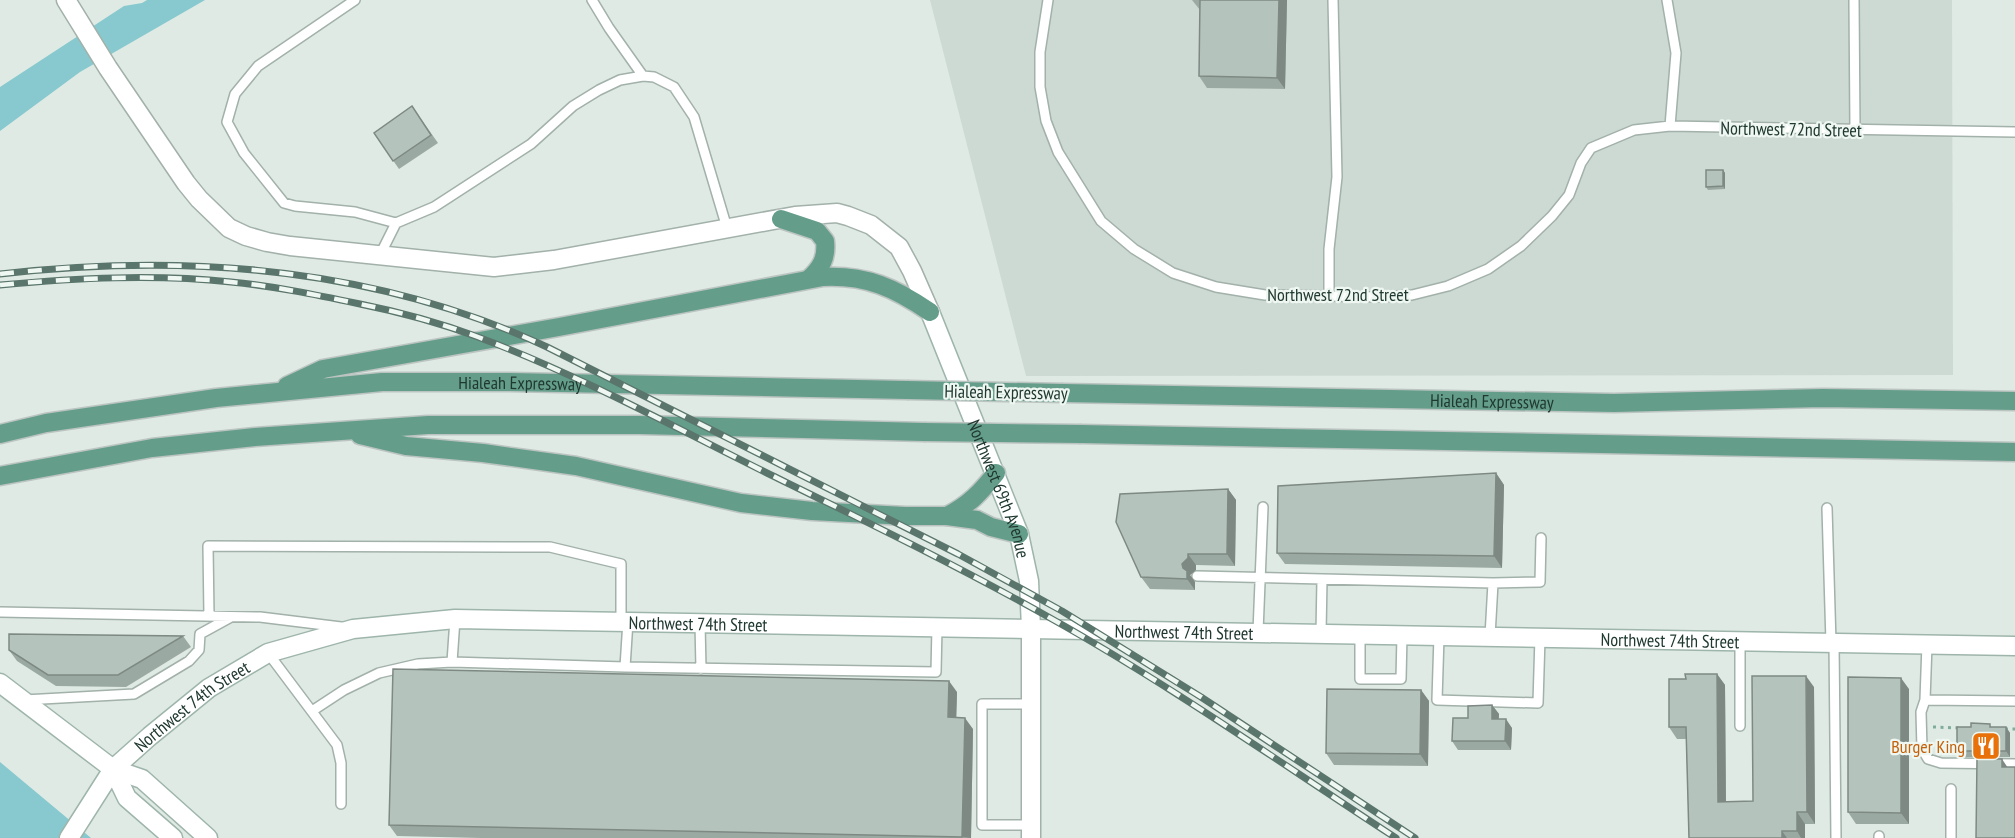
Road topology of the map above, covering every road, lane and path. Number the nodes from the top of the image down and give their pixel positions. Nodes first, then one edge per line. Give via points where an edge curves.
1 (66, 0) edge
2 (356, 0) edge
3 (592, 0) edge
4 (1048, 0) edge
5 (1333, 0) edge
6 (1667, 0) edge
7 (1854, 0) edge
8 (643, 76) junction
9 (1671, 126) junction
10 (1855, 130) junction
11 (2015, 132) edge
12 (781, 219) junction
13 (396, 223) junction
14 (728, 228) junction
15 (380, 255) junction
16 (809, 279) junction
17 (1329, 296) junction
18 (930, 312) junction
19 (272, 392) junction
20 (2015, 401) edge
21 (341, 430) junction
22 (0, 434) edge
23 (2015, 452) edge
24 (996, 474) junction
25 (0, 476) edge
26 (1263, 507) dead end
27 (1827, 508) dead end
28 (947, 516) junction
29 (1019, 534) junction
30 (1541, 538) dead end
31 (1197, 576) dead end
32 (1260, 578) junction
33 (1322, 579) junction
34 (1493, 583) junction
35 (0, 612) edge
36 (209, 616) junction
37 (233, 616) junction
38 (455, 619) junction
39 (625, 621) junction
40 (700, 622) junction
41 (937, 627) junction
42 (353, 629) junction
43 (1031, 629) junction
44 (1258, 632) junction
45 (1321, 633) junction
46 (1360, 634) junction
47 (1402, 635) junction
48 (1439, 636) junction
49 (1490, 636) junction
50 (1540, 637) junction
51 (1740, 642) junction
52 (1833, 643) junction
53 (1927, 644) junction
54 (2015, 646) edge
55 (268, 653) junction
56 (452, 662) junction
57 (626, 667) junction
58 (701, 669) junction
59 (0, 683) edge
60 (22, 700) junction
61 (1925, 700) junction
62 (2015, 701) edge
63 (1030, 704) junction
64 (312, 711) junction
65 (1740, 726) dead end
66 (1930, 727) dead end
67 (1962, 728) edge
68 (2004, 729) edge
69 (2015, 729) edge
70 (2015, 764) edge
71 (113, 769) junction
72 (1951, 789) dead end
73 (341, 804) dead end
74 (1031, 832) edge
75 (69, 838) edge
76 (173, 838) edge
77 (208, 838) edge
78 (1836, 838) edge
79 (1951, 838) edge

1 - 15 main road, Northwest 69th Avenue via 186,183 229,228 290,246
2 - 13 lane via 258,66 235,94 227,122 244,153 284,203 355,212
3 - 8 lane
4 - 17 lane, Northwest 72nd Street via 1040,52 1040,87 1046,121 1058,152 1101,221 1134,249 1173,273 1265,295
5 - 17 lane via 1337,177 1329,249
6 - 9 lane via 1676,53
7 - 10 lane
8 - 13 lane via 620,80 599,90 573,106 531,144 434,207
8 - 14 lane via 674,87 694,117
9 - 10 lane, Northwest 72nd Street
9 - 17 lane, Northwest 72nd Street via 1634,130 1591,148 1569,195 1552,216 1521,246 1488,268 1448,286 1412,295
10 - 11 lane, Northwest 72nd Street
12 - 14 main road, Northwest 69th Avenue
12 - 16 main road via 817,231 825,241 821,266
12 - 18 main road, Northwest 69th Avenue via 837,213 871,225 903,253
13 - 15 lane
14 - 15 main road, Northwest 69th Avenue via 513,266
16 - 18 main road via 862,279 901,293
16 - 19 main road via 323,369
18 - 24 main road, Northwest 69th Avenue
19 - 20 main road, Hialeah Expressway, bridge via 382,382 510,382 1623,403 1812,398
19 - 22 main road, Hialeah Expressway via 81,418
21 - 23 main road, bridge via 428,425 639,425
21 - 25 main road via 152,448
21 - 28 main road via 405,446 576,466 756,505 812,512
24 - 28 main road via 974,500
24 - 29 main road, Northwest 69th Avenue
26 - 32 lane
27 - 52 lane
28 - 29 main road via 977,520
29 - 43 main road, Northwest 69th Avenue via 1029,581
30 - 34 lane via 1540,582
31 - 32 lane
32 - 33 lane
32 - 44 lane
33 - 34 lane
33 - 45 lane
34 - 49 lane
35 - 36 lane, Northwest 74th Street
36 - 37 lane, Northwest 74th Street
36 - 39 lane via 208,546 550,548 621,564
37 - 42 lane, Northwest 74th Street
37 - 60 lane via 200,634 199,650 189,661 134,694
38 - 39 main road, Northwest 74th Street
38 - 42 main road, Northwest 74th Street
38 - 56 lane
39 - 40 main road, Northwest 74th Street
39 - 57 lane
40 - 41 main road, Northwest 74th Street
40 - 58 lane
41 - 43 main road, Northwest 74th Street
41 - 58 lane via 936,672
42 - 55 main road, Northwest 74th Street
43 - 44 main road, Northwest 74th Street
43 - 63 main road, Northwest 69th Avenue
44 - 45 main road, Northwest 74th Street
45 - 46 main road, Northwest 74th Street
46 - 47 main road, Northwest 74th Street
46 - 47 lane via 1360,679 1401,679
47 - 48 main road, Northwest 74th Street
48 - 49 main road, Northwest 74th Street
48 - 50 lane via 1437,700 1538,703
49 - 50 main road, Northwest 74th Street
50 - 51 main road, Northwest 74th Street
51 - 52 main road, Northwest 74th Street
51 - 65 lane
52 - 53 main road, Northwest 74th Street
52 - 78 lane
53 - 54 main road, Northwest 74th Street
53 - 61 lane
55 - 64 lane
55 - 71 main road, Northwest 74th Street via 208,688
56 - 57 lane
56 - 64 lane via 411,665 380,674 344,690
57 - 58 lane
59 - 60 main road
60 - 71 main road
61 - 62 lane
61 - 70 lane via 1921,712 1922,750 1928,759 1941,763
63 - 74 main road, Northwest 69th Avenue
63 - 74 lane via 982,704 982,825
64 - 73 lane via 337,745
66 - 67 path
68 - 69 path
71 - 75 main road, Northwest 74th Street
71 - 76 main road via 127,798
71 - 77 main road via 142,779
72 - 79 lane

